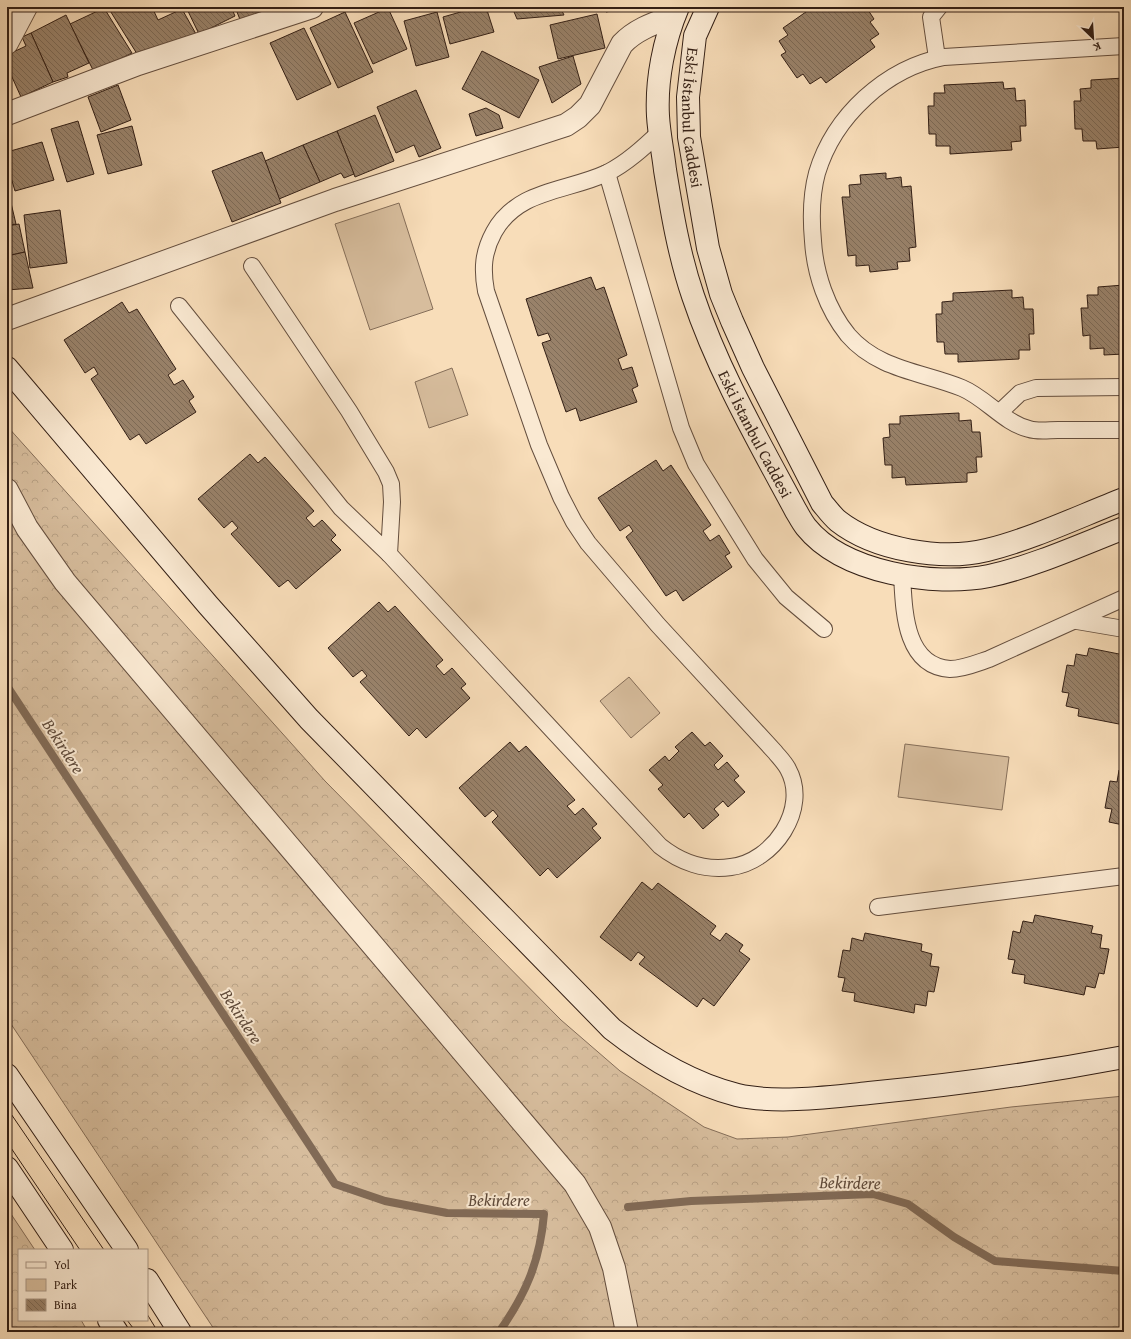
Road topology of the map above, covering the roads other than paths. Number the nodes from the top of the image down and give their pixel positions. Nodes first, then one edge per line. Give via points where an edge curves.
1 (26, 7) edge
2 (312, 7) edge
3 (708, 7) edge
4 (939, 7) edge
5 (676, 11) edge
6 (7, 43) edge
7 (1124, 46) edge
8 (937, 58) junction
9 (7, 114) edge
10 (660, 132) junction
11 (606, 173) junction
12 (252, 266) dead end
13 (179, 306) dead end
14 (7, 319) edge
15 (7, 368) edge
16 (1124, 387) edge
17 (1000, 412) junction
18 (1124, 430) edge
19 (7, 490) edge
20 (1124, 499) edge
21 (1124, 528) edge
22 (389, 554) junction
23 (902, 575) junction
24 (1124, 598) edge
25 (1077, 621) junction
26 (824, 629) dead end
27 (1124, 629) edge
28 (1124, 876) edge
29 (878, 907) dead end
30 (1124, 1057) edge
31 (7, 1075) edge
32 (7, 1168) edge
33 (61, 1249) edge
34 (126, 1249) edge
35 (148, 1282) edge
36 (110, 1321) edge
37 (117, 1332) edge
38 (180, 1332) edge
39 (626, 1332) edge

1 - 6 street
2 - 9 street via 138,64
3 - 20 street, Eski İstanbul Caddesi via 695,36 688,97 689,137 708,248 721,294 756,375 822,503 837,521 874,541 898,548 954,553 986,550 1013,542
4 - 8 lane via 931,17
5 - 10 street, Eski İstanbul Caddesi via 662,60 658,90
5 - 14 street via 640,29 622,44 590,105 566,124 334,200
7 - 8 lane
8 - 17 lane via 919,63 893,76 861,102 847,116 824,152 814,189 812,209 814,255 823,288 835,316 862,349 909,373 964,388
10 - 11 lane via 632,157
10 - 23 street, Eski İstanbul Caddesi via 673,223 693,296 731,386 796,511 806,527 823,543 846,557 876,569
11 - 22 lane via 524,200 512,209 500,221 485,251 483,276 486,291 539,445 574,522 588,543 658,625 788,768 792,779 794,805 785,829 763,854 732,867 698,866 670,854 646,833
11 - 26 lane via 681,428 696,464 723,511 770,579 786,597
12 - 22 lane via 349,411 386,472 391,484 392,502
13 - 22 lane via 341,508
15 - 30 street via 208,605 309,719 607,1023 639,1050 687,1077 714,1088 738,1095 790,1099 902,1090
16 - 17 lane via 1036,388 1020,393
17 - 18 lane via 1021,427 1031,430
19 - 39 street via 27,528 65,582 575,1184 600,1227 614,1268
21 - 23 street, Eski İstanbul Caddesi via 991,576 961,581
23 - 25 lane via 910,637 916,649 929,662 938,666 951,669 968,666
24 - 25 lane
25 - 27 lane
28 - 29 lane
31 - 34 street
32 - 33 street
35 - 38 street
36 - 37 street

